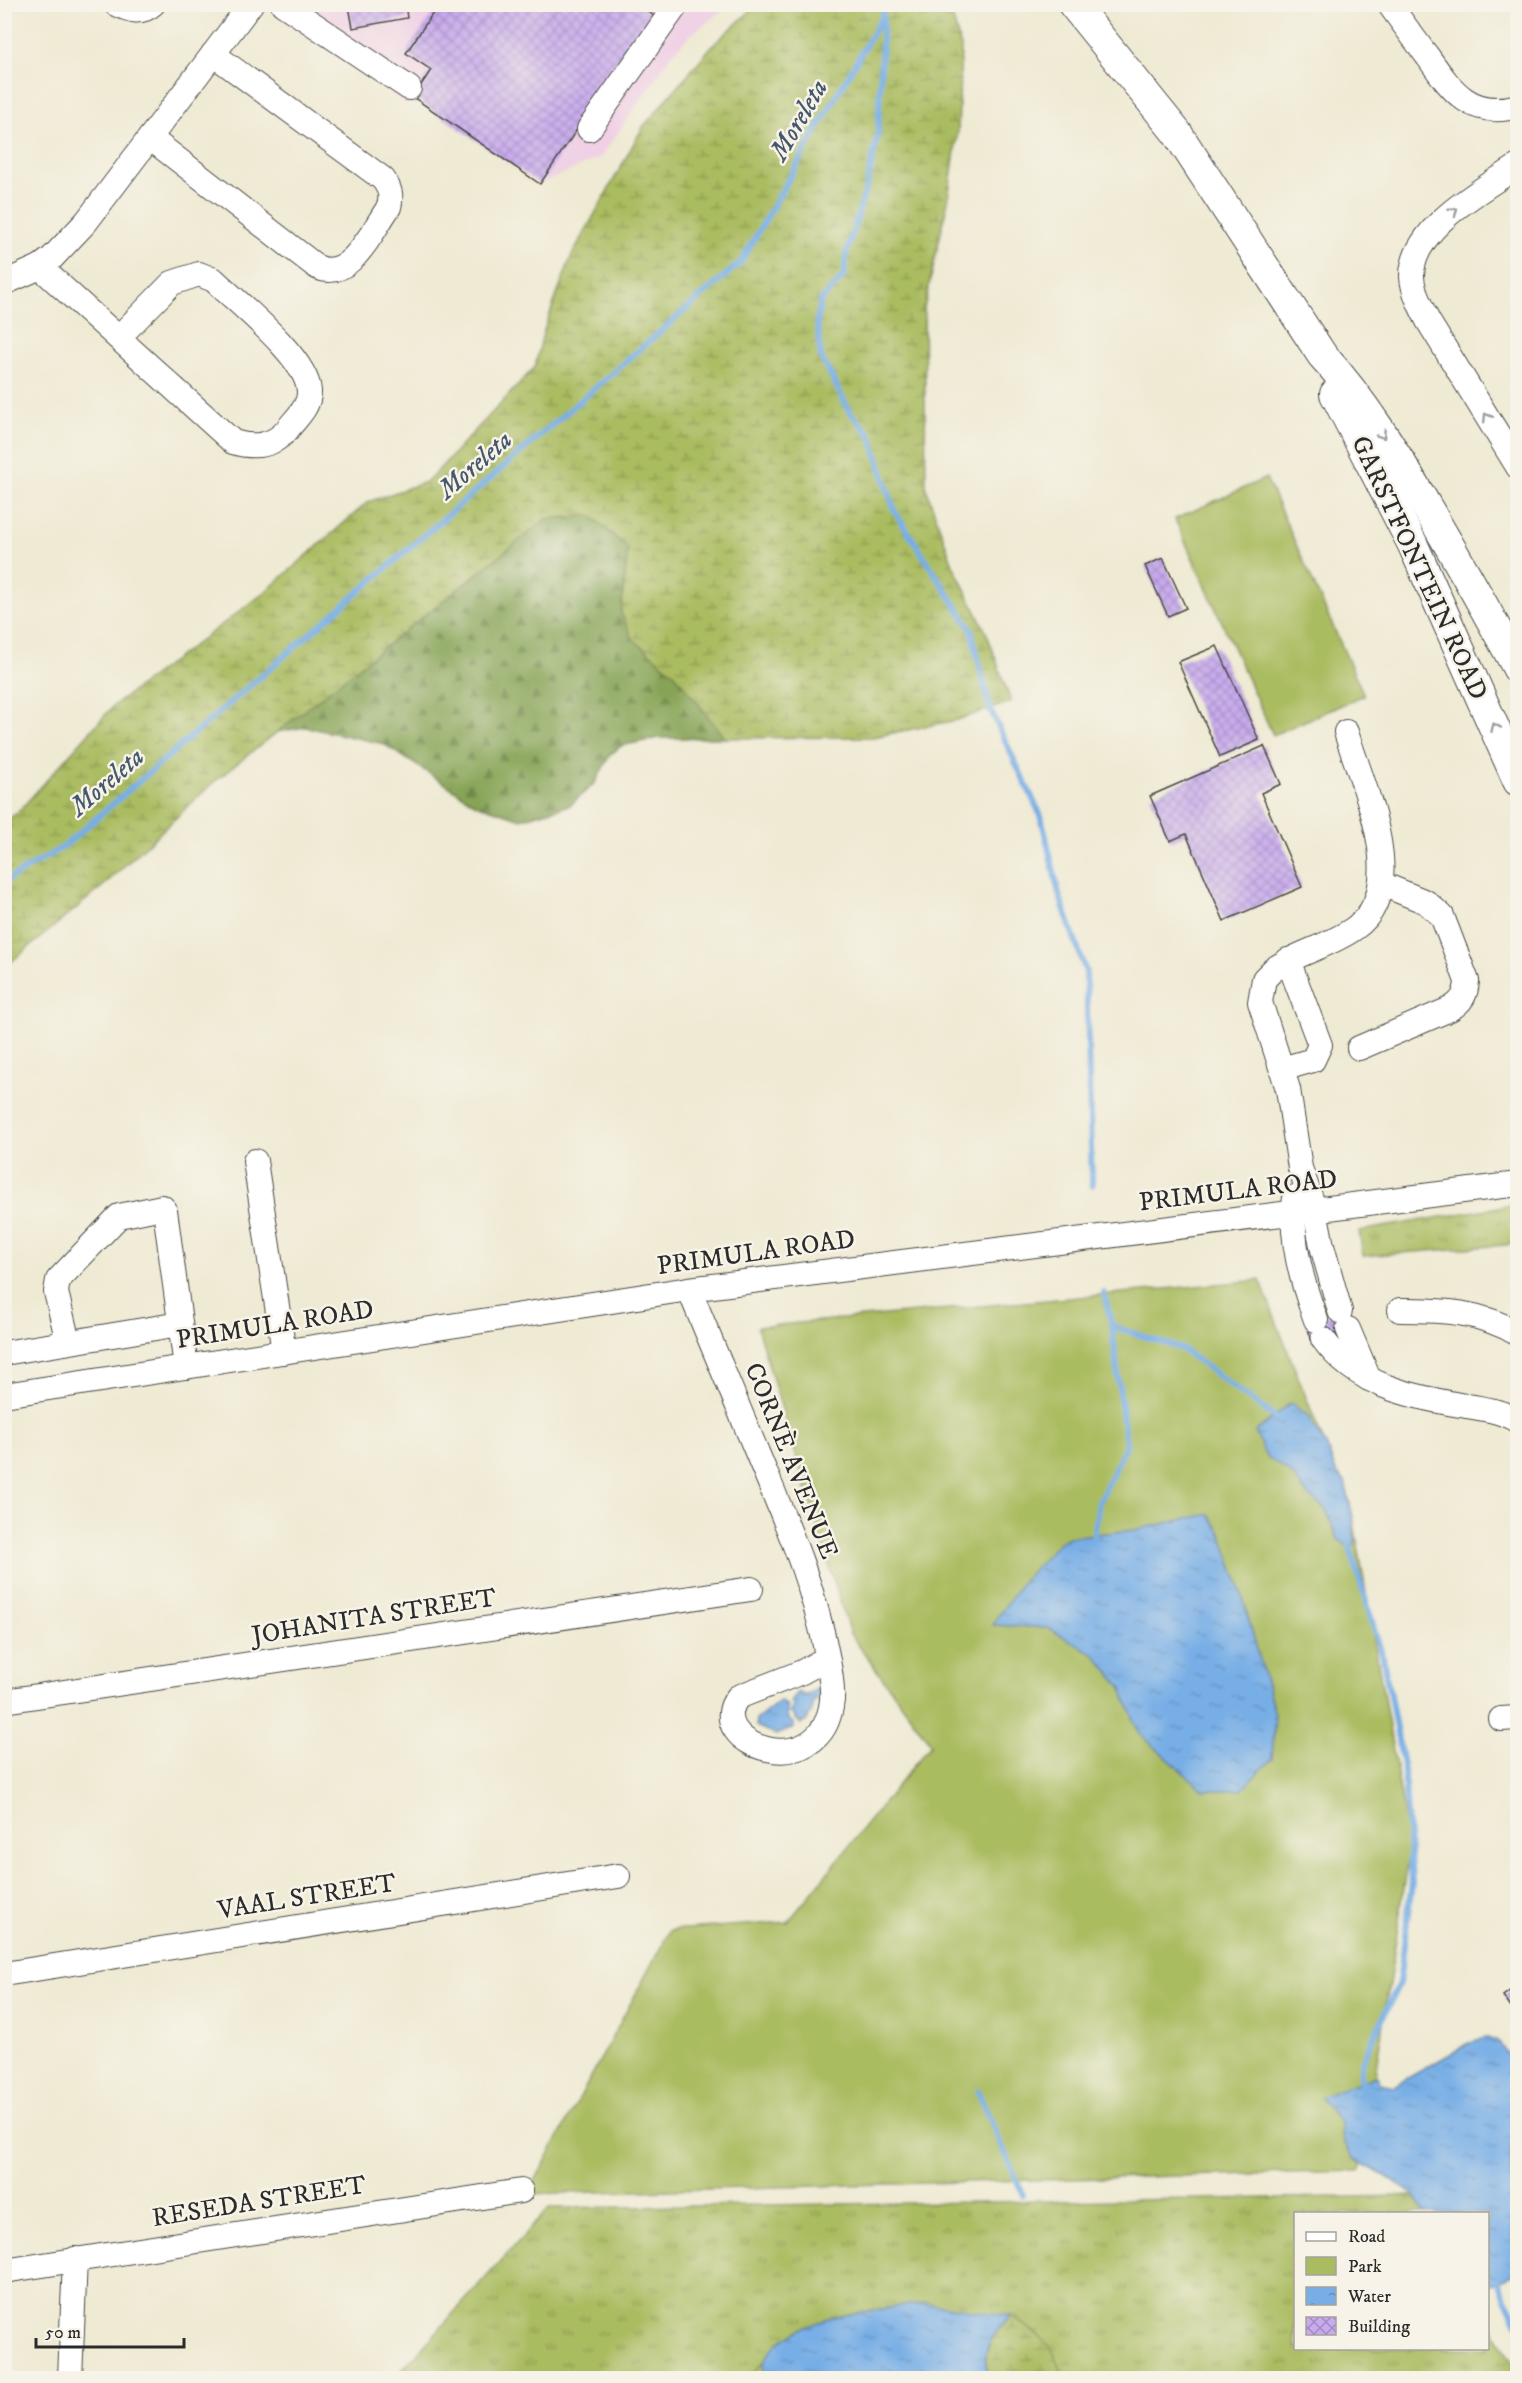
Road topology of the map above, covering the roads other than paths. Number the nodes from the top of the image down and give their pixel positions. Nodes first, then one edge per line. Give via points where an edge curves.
1 (116, 4) edge
2 (153, 4) edge
3 (251, 4) edge
4 (283, 4) edge
5 (677, 4) edge
6 (1073, 4) edge
7 (1389, 4) edge
8 (213, 54) junction
9 (409, 88) dead end
10 (1518, 106) edge
11 (589, 129) dead end
12 (150, 138) junction
13 (1518, 166) edge
14 (40, 267) junction
15 (4, 283) edge
16 (118, 338) junction
17 (1322, 355) junction
18 (1518, 467) edge
19 (1518, 669) edge
20 (1346, 732) dead end
21 (1518, 781) edge
22 (1383, 884) junction
23 (1288, 960) junction
24 (1359, 1048) dead end
25 (1282, 1069) junction
26 (255, 1161) dead end
27 (1518, 1184) edge
28 (1304, 1211) junction
29 (1327, 1267) junction
30 (1301, 1271) junction
31 (689, 1290) junction
32 (1400, 1310) dead end
33 (180, 1324) junction
34 (1518, 1334) edge
35 (68, 1342) junction
36 (284, 1352) junction
37 (4, 1353) edge
38 (186, 1367) junction
39 (1369, 1379) junction
40 (4, 1395) edge
41 (1518, 1421) edge
42 (751, 1589) dead end
43 (827, 1658) junction
44 (4, 1701) edge
45 (618, 1876) dead end
46 (4, 1974) edge
47 (521, 2191) dead end
48 (75, 2259) junction
49 (4, 2271) edge
50 (70, 2379) edge

1 - 2 street via 144,11
3 - 8 street
4 - 9 street
5 - 11 street
6 - 17 main road, GARSTFONTEIN ROAD via 1177,133
7 - 10 street via 1462,99 1484,108
8 - 12 street
8 - 12 street via 383,179 389,188 389,207 353,259 335,270 317,267
12 - 14 street via 86,222
18 -> 13 street via 1428,321 1418,301 1413,277 1416,254 1431,232 1451,213
14 - 15 street
14 - 16 street
16 - 16 street via 232,442 263,445 280,438 306,407 309,392 296,359 214,280 199,274 172,283
17 -> 19 main road, GARSTFONTEIN ROAD via 1347,382 1404,467
21 -> 17 main road, GARSTFONTEIN ROAD via 1413,545 1332,389
20 - 22 street via 1380,842
22 - 23 street via 1368,917 1355,928
22 - 24 street via 1426,902 1442,916 1467,981 1467,992 1461,1003 1450,1009
23 - 25 street via 1264,979 1260,1002
23 - 25 street via 1320,1045 1313,1060
25 - 28 street
26 - 36 street
27 - 28 street, PRIMULA ROAD
28 - 29 street
28 - 30 street
28 - 31 street, PRIMULA ROAD
29 - 30 street
29 - 39 street
30 - 39 street via 1320,1329 1344,1364
31 - 36 street, PRIMULA ROAD
31 - 43 street, CORNÈ AVENUE via 803,1563 820,1618
32 - 34 street via 1451,1311 1480,1317
33 - 35 street
33 - 35 street via 165,1210 160,1207 119,1216 58,1280 56,1292
33 - 38 street
35 - 37 street
36 - 38 street, PRIMULA ROAD
38 - 40 street, PRIMULA ROAD
39 - 41 street via 1404,1394 1495,1411
42 - 44 street, JOHANITA STREET
43 - 43 street, CORNÈ AVENUE via 738,1697 731,1706 732,1726 747,1741 773,1751 784,1752 809,1742 820,1732 831,1708 832,1679
45 - 46 street, VAAL STREET
47 - 48 street, RESEDA STREET
48 - 49 street, RESEDA STREET
48 - 50 street

